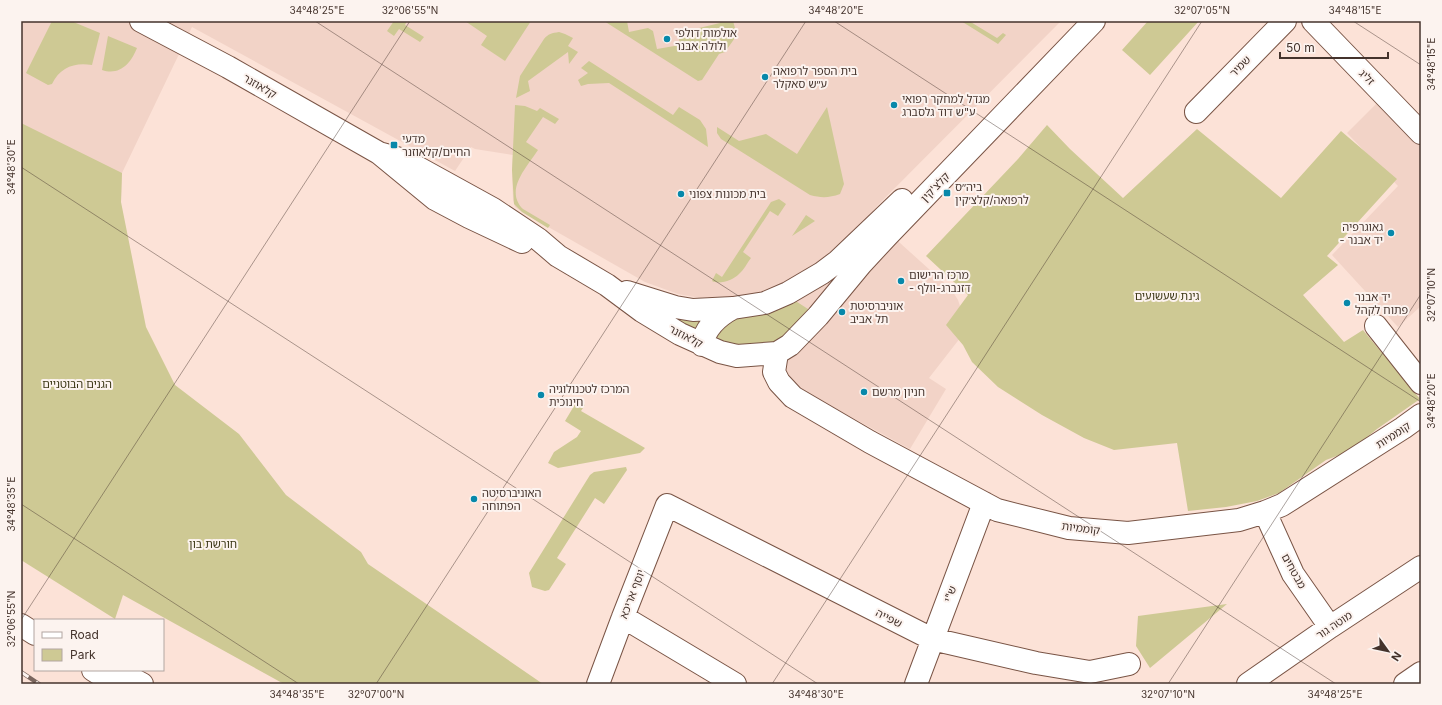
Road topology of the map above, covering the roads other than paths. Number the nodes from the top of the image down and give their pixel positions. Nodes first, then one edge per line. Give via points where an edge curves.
1 (141, 21) edge
2 (1075, 21) edge
3 (1094, 21) edge
4 (1285, 21) edge
5 (1313, 21) edge
6 (1196, 112) dead end
7 (1421, 133) edge
8 (607, 285) junction
9 (788, 293) junction
10 (733, 308) junction
11 (818, 316) junction
12 (1376, 326) dead end
13 (702, 345) junction
14 (777, 353) junction
15 (1421, 383) edge
16 (1421, 415) edge
17 (984, 503) junction
18 (667, 505) joint
19 (1265, 512) junction
20 (1421, 567) edge
21 (623, 617) junction
22 (21, 619) edge
23 (21, 626) edge
24 (34, 626) edge
25 (1330, 627) junction
26 (34, 633) edge
27 (932, 639) junction
28 (1129, 664) dead end
29 (95, 671) edge
30 (118, 671) edge
31 (1421, 673) edge
32 (115, 684) edge
33 (142, 684) edge
34 (598, 684) edge
35 (735, 684) edge
36 (916, 684) edge
37 (1248, 684) edge
38 (1405, 684) edge

1 - 8 main road, קלאוזנר via 379,153 436,199 534,248 558,256
2 - 9 main road, קלצ'קין via 853,248 838,262
3 - 11 main road, קלצ'קין via 887,236
4 - 6 main road, שמיר
5 - 7 main road, זליג
8 - 10 main road, קלאוזנר via 675,307 706,310
8 - 13 main road, קלאוזנר via 660,323
9 - 10 main road, קלצ'קין via 765,302
9 - 11 main road via 809,304
10 - 13 main road via 720,315 713,323
11 - 14 main road, קלצ'קין via 797,339
12 - 15 main road
13 - 14 main road, קלאוזנר via 737,356
14 - 17 main road, קוממיות via 774,372 779,382 794,397 870,442
16 - 19 main road, קוממיות via 1282,505
17 - 19 main road, קוממיות via 997,510 1069,528 1128,533 1239,520
17 - 27 main road, ש"י
18 - 21 main road, יוסף אריכא
18 - 27 main road, שפייה
19 - 25 main road, מבטחים via 1292,574
20 - 25 main road, מוטה גור
21 - 34 main road, יוסף אריכא
21 - 35 main road
22 - 24 main road
23 - 26 main road
25 - 37 main road, מוטה גור
27 - 28 main road, שפייה via 1036,663 1090,672
27 - 36 main road, ש"י
29 - 32 main road
30 - 33 main road
31 - 38 main road

